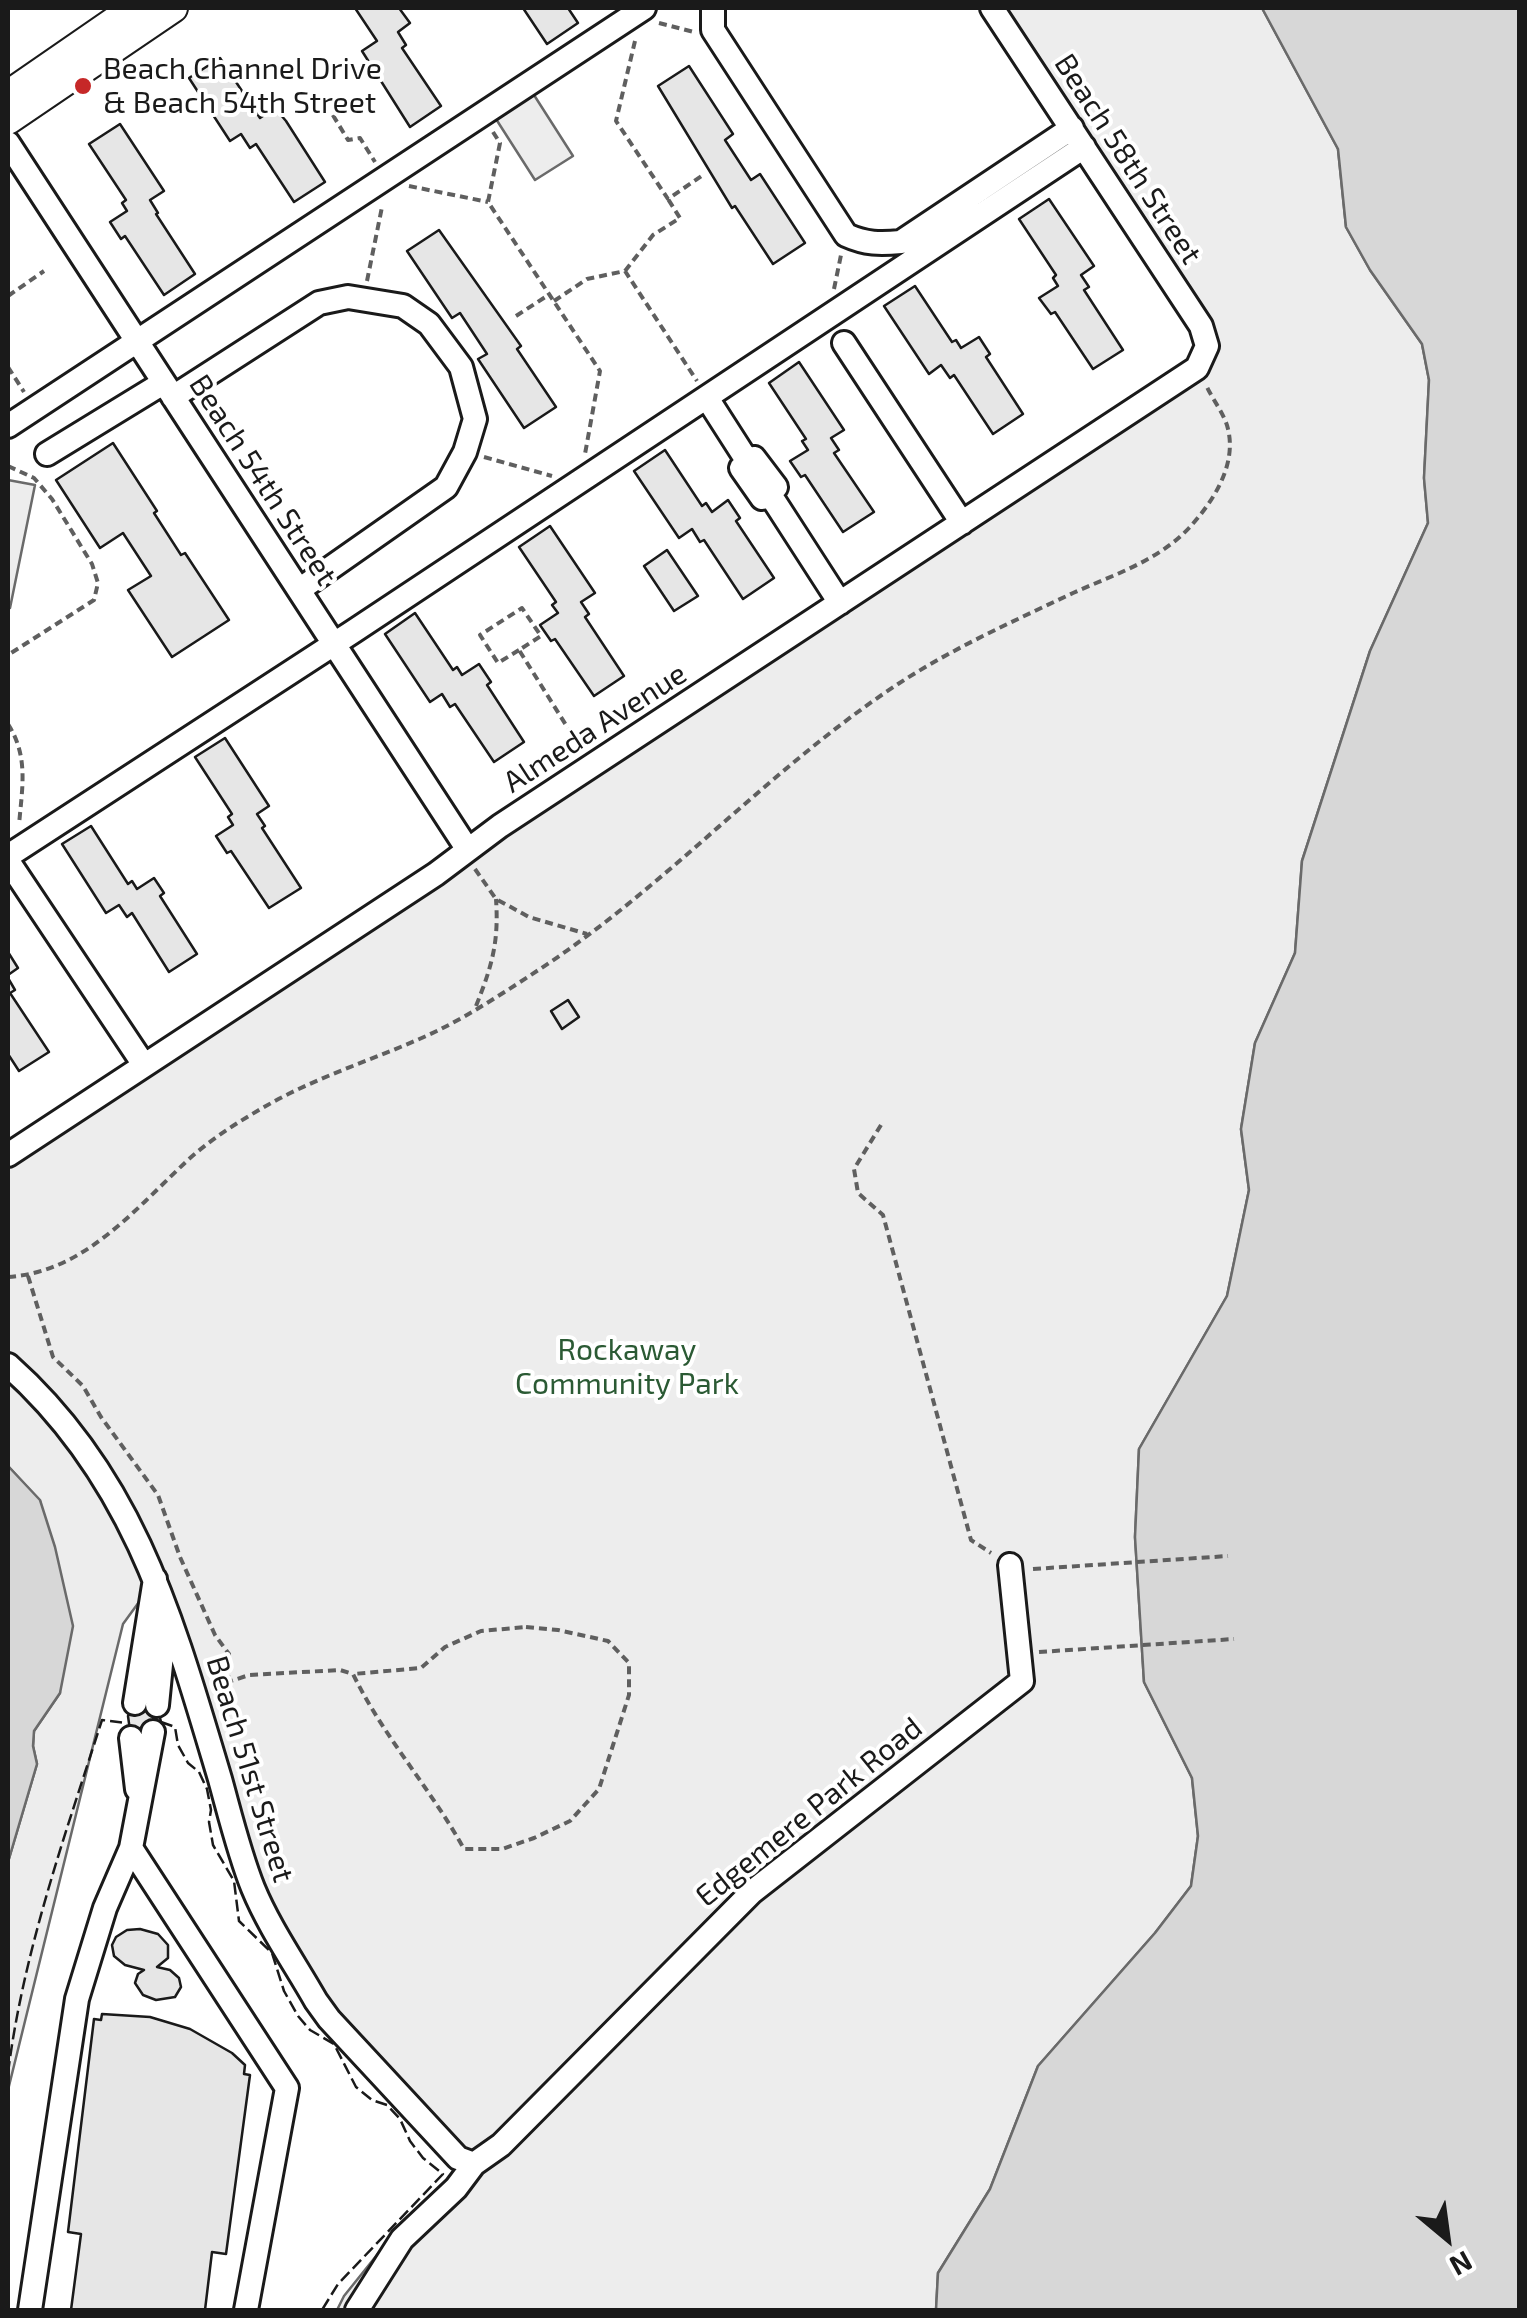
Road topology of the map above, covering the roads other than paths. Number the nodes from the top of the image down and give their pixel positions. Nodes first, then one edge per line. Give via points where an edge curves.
1 (134, 8) edge
2 (173, 8) edge
3 (992, 8) edge
4 (640, 10) edge
5 (713, 19) edge
6 (8, 95) edge
7 (8, 120) edge
8 (1078, 138) junction
9 (8, 144) edge
10 (136, 342) junction
11 (844, 343) dead end
12 (1198, 368) joint
13 (168, 390) junction
14 (708, 398) junction
15 (8, 426) edge
16 (48, 454) dead end
17 (962, 523) junction
18 (299, 590) junction
19 (840, 603) junction
20 (334, 644) junction
21 (468, 850) junction
22 (10, 856) edge
23 (144, 1065) junction
24 (8, 1154) edge
25 (8, 1365) edge
26 (1010, 1568) road end
27 (155, 1579) junction
28 (167, 1608) junction
29 (142, 1735) dead end
30 (131, 1848) junction
31 (474, 2164) junction
32 (30, 2310) edge
33 (246, 2310) edge
34 (357, 2310) edge

1 - 6 main road
2 - 7 main road
3 - 8 street, Beach 58th Street
4 - 10 street
5 - 8 street via 846,235 875,245 901,242
8 - 12 street, Beach 58th Street via 1201,326 1206,346
8 - 14 street
9 - 10 street, Beach 54th Street
10 - 13 street, Beach 54th Street
10 - 15 street
11 - 17 street
12 - 17 street, Almeda Avenue
13 - 16 street
13 - 18 street, Beach 54th Street
13 - 18 street via 319,303 348,297 403,306 429,324 453,355 475,420 446,488
14 - 19 street via 748,462 740,468 758,497 769,493
14 - 20 street
17 - 19 street, Almeda Avenue
18 - 20 street, Beach 54th Street
19 - 21 street, Almeda Avenue
20 - 21 street, Beach 54th Street
20 - 22 street
21 - 23 street, Almeda Avenue
22 - 23 street
23 - 24 street, Almeda Avenue
25 - 27 street, Beach 51st Street via 78,1439
26 - 31 street, Edgemere Park Road via 1022,1681 752,1892 501,2145
27 - 28 street, Beach 51st Street
27 - 28 street via 146,1704
28 - 31 street, Beach 51st Street via 252,1886 328,2019 458,2158
29 - 30 street via 130,1748 138,1797
30 - 32 street via 77,1999
30 - 33 street via 287,2088
31 - 34 street via 402,2238

